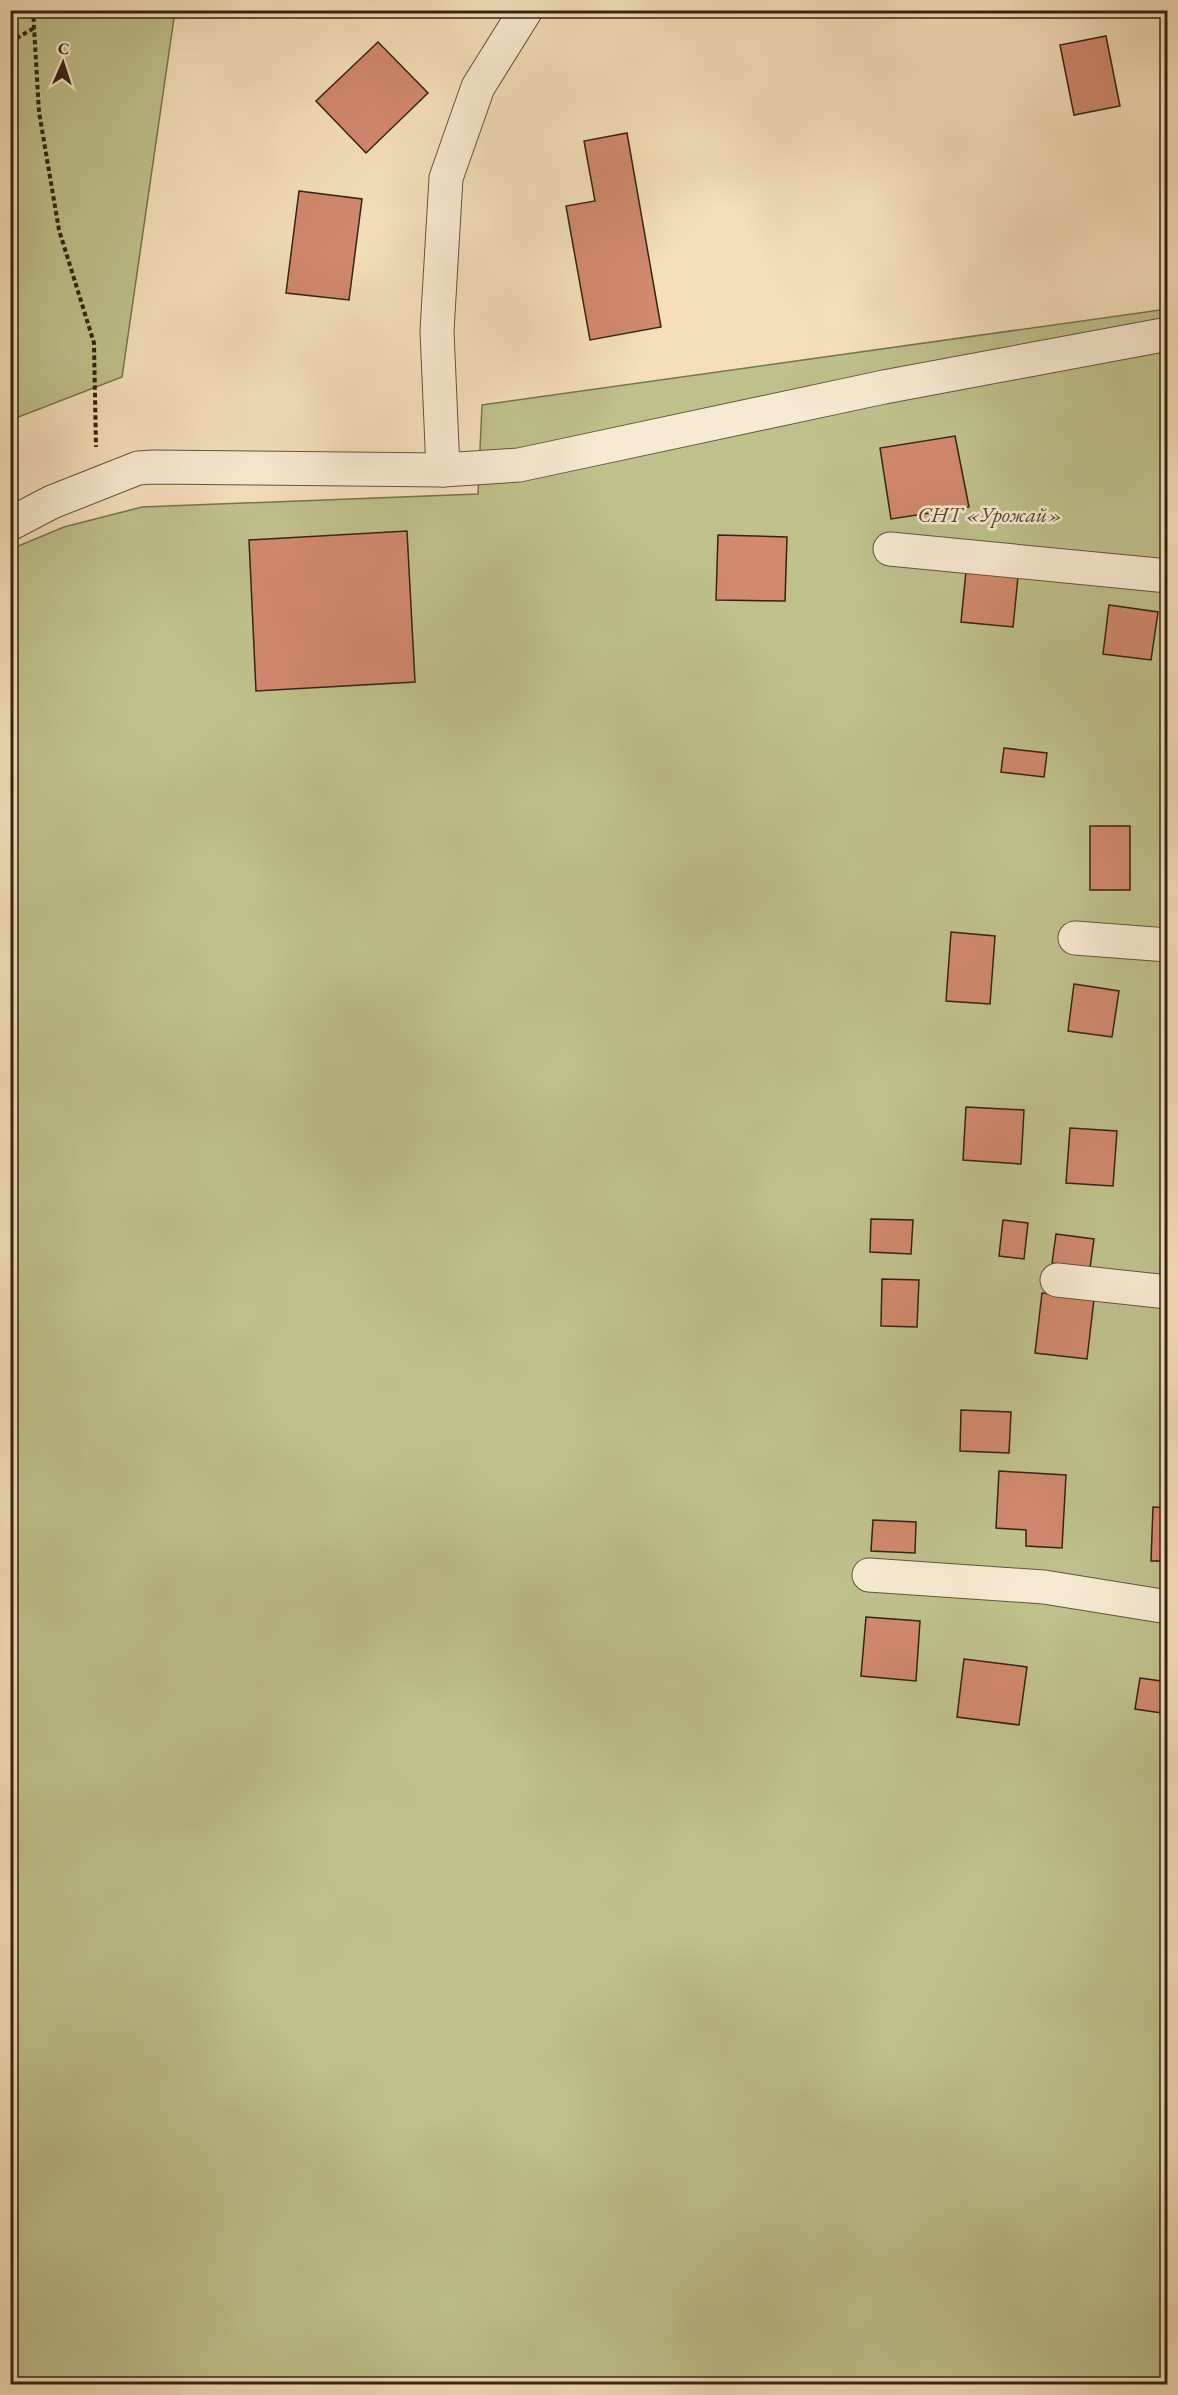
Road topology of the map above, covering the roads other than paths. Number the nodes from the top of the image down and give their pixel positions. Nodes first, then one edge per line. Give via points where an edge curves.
1 (526, 10) edge
2 (1167, 333) edge
3 (442, 470) junction
4 (10, 524) edge
5 (891, 549) dead end
6 (1167, 576) edge
7 (1075, 938) dead end
8 (1167, 945) edge
9 (1057, 1280) dead end
10 (1167, 1292) edge
11 (869, 1575) dead end
12 (1167, 1607) edge

1 - 3 street via 478,87 446,178 437,331
2 - 3 street via 884,387 519,465
3 - 4 street via 153,466 138,468 52,502
5 - 6 street
7 - 8 street
9 - 10 street
11 - 12 street via 1044,1587

